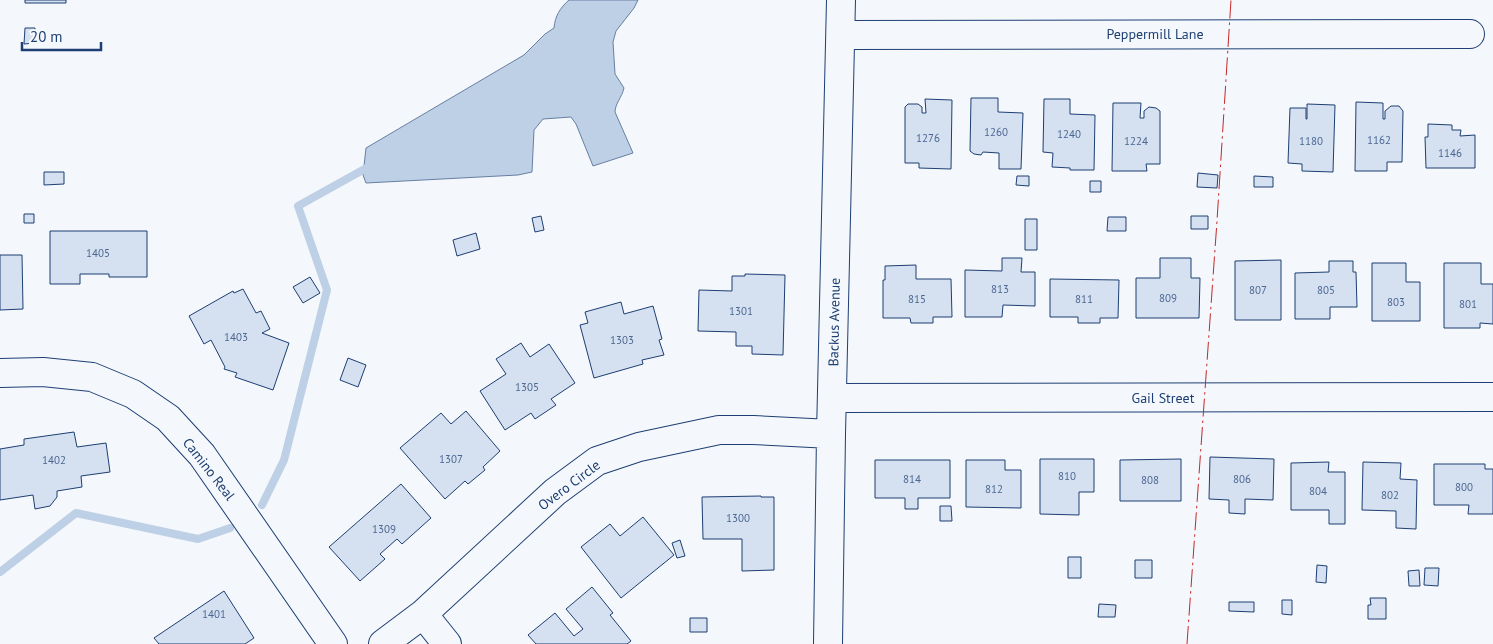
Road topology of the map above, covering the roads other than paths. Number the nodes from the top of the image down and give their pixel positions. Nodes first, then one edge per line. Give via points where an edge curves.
1 (841, 0) edge
2 (1470, 34) dead end
3 (841, 35) junction
4 (0, 373) edge
5 (1493, 397) edge
6 (832, 398) junction
7 (831, 434) junction
8 (423, 614) junction
9 (334, 644) edge
10 (383, 644) edge
11 (447, 644) edge
12 (828, 644) edge

1 - 3 street, Backus Avenue
2 - 3 street, Peppermill Lane
3 - 6 street, Backus Avenue
4 - 9 street, Camino Real via 43,372 92,377 133,394 168,418 202,455
5 - 6 street, Gail Street
6 - 7 street, Backus Avenue
7 - 8 street, Overo Circle via 719,430 639,447 597,461 555,492
7 - 12 street, Backus Avenue
8 - 10 street, Overo Circle
8 - 11 street

